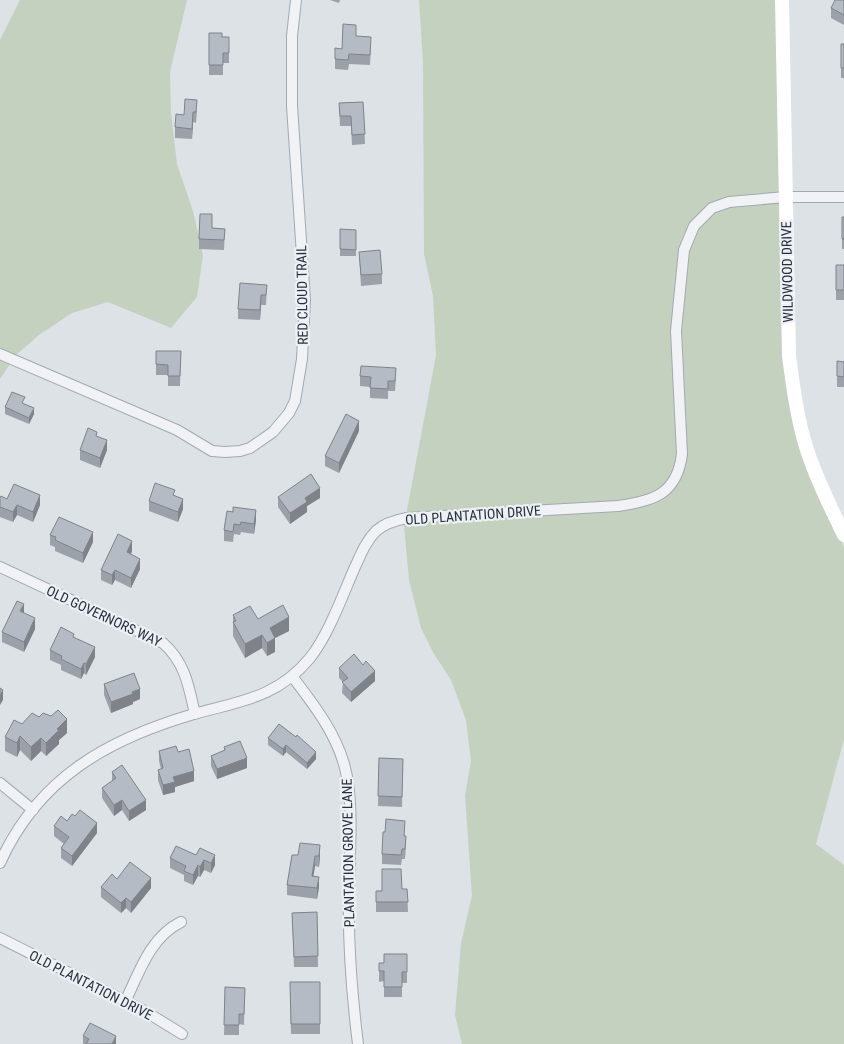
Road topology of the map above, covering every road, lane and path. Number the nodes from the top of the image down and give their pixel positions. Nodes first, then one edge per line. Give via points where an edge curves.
1 (296, 0) edge
2 (782, 0) edge
3 (786, 197) junction
4 (844, 197) edge
5 (0, 354) edge
6 (844, 536) edge
7 (0, 567) edge
8 (292, 676) junction
9 (195, 714) junction
10 (0, 783) edge
11 (33, 810) junction
12 (0, 863) edge
13 (181, 922) dead end
14 (0, 938) edge
15 (125, 1002) junction
16 (182, 1034) dead end
17 (358, 1044) edge

1 - 5 street, RED CLOUD TRAIL via 292,36 292,106 304,330 298,389 282,423 250,448 212,451 177,430
2 - 3 street, WILDWOOD DRIVE
3 - 4 street, OLD PLANTATION DRIVE
3 - 6 street, WILDWOOD DRIVE via 788,322 793,389 815,472
3 - 8 street, OLD PLANTATION DRIVE via 720,204 699,220 686,242 676,331 682,454 678,473 667,489 648,501 618,506 407,518 386,524 370,538 316,649
7 - 9 street, OLD GOVERNORS WAY via 163,643 182,666
8 - 9 street, OLD PLANTATION DRIVE via 265,694
8 - 17 street, PLANTATION GROVE LANE via 329,726 347,779 348,898
9 - 11 street, OLD PLANTATION DRIVE via 142,731 107,747 65,777
10 - 11 street
11 - 12 street, OLD PLANTATION DRIVE
13 - 15 street via 167,930 152,947
14 - 15 street, OLD PLANTATION DRIVE
15 - 16 street, OLD PLANTATION DRIVE

